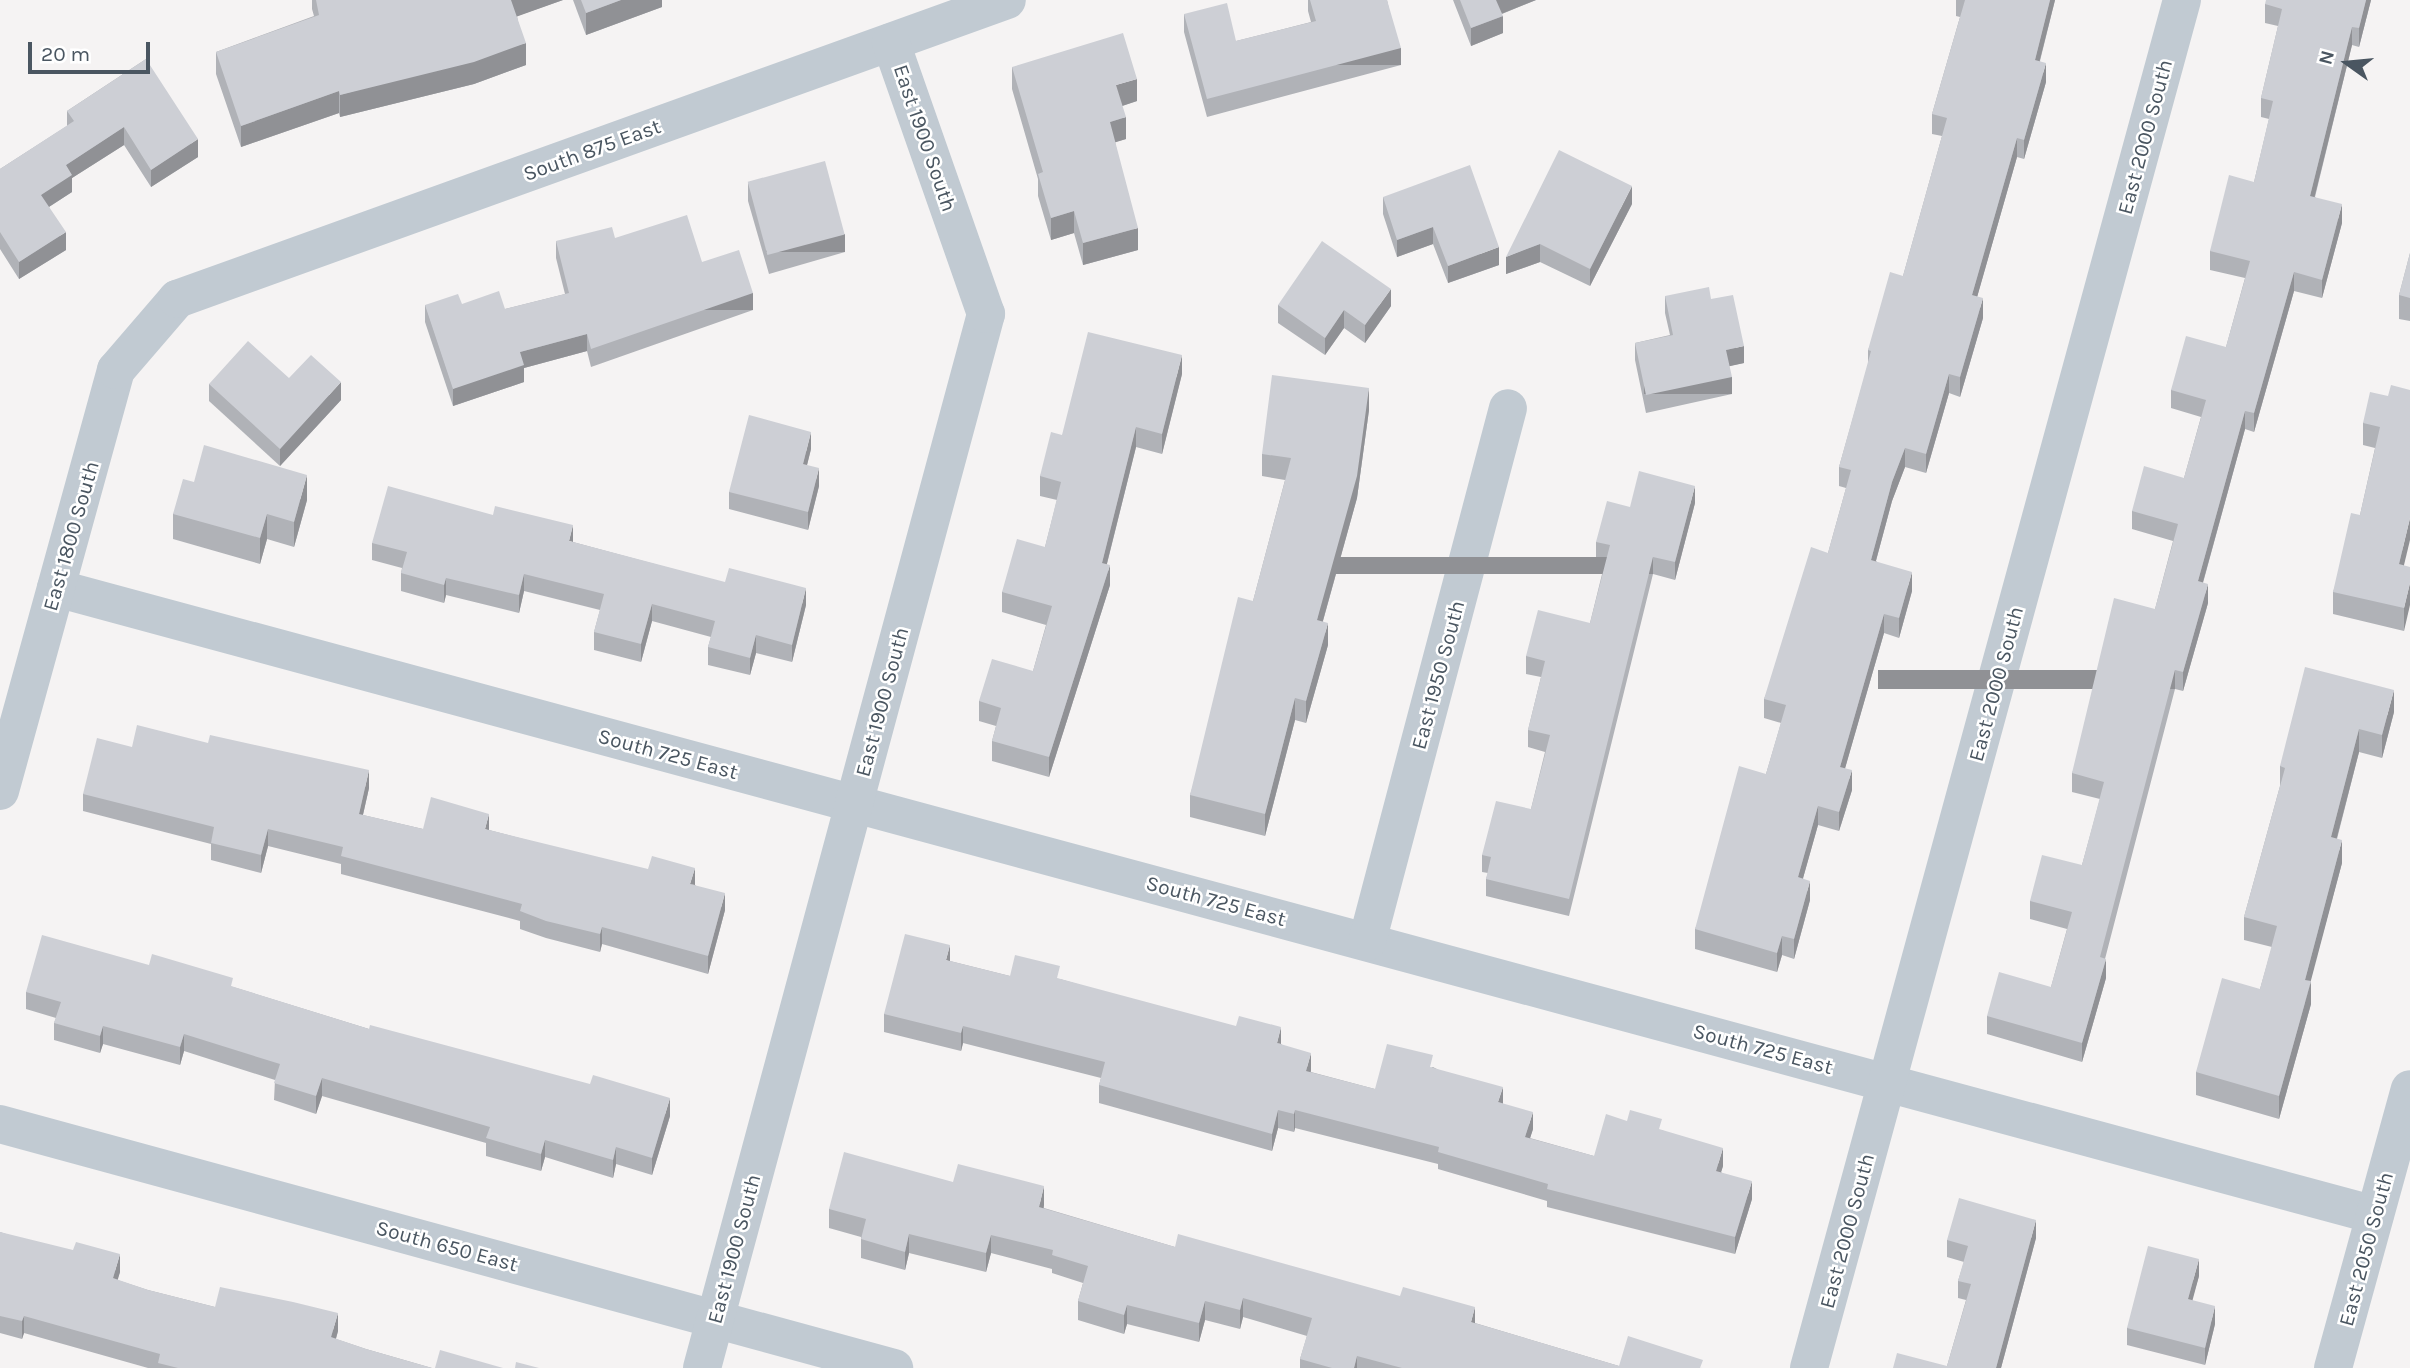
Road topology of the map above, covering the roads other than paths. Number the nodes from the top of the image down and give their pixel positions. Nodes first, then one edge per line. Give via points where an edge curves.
1 (1007, 0) edge
2 (2182, 0) edge
3 (891, 42) junction
4 (177, 299) joint
5 (1508, 408) dead end
6 (56, 588) junction
7 (0, 791) edge
8 (854, 804) junction
9 (1367, 942) junction
10 (1887, 1083) junction
11 (2410, 1089) edge
12 (0, 1124) edge
13 (2375, 1214) junction
14 (716, 1319) junction
15 (702, 1368) edge
16 (894, 1368) edge
17 (1809, 1368) edge
18 (2333, 1368) edge

1 - 3 street, South 875 East
2 - 10 street, East 2000 South
3 - 4 street, South 875 East
3 - 8 street, East 1900 South via 986,314
4 - 6 street, East 1800 South via 117,370
5 - 9 street, East 1950 South
6 - 7 street, East 1800 South
6 - 8 street, South 725 East
8 - 9 street, South 725 East
8 - 14 street, East 1900 South
9 - 10 street, South 725 East
10 - 13 street, South 725 East
10 - 17 street, East 2000 South
11 - 13 street, East 2050 South
12 - 14 street, South 650 East
13 - 18 street, East 2050 South
14 - 15 street, East 1900 South
14 - 16 street, South 650 East

